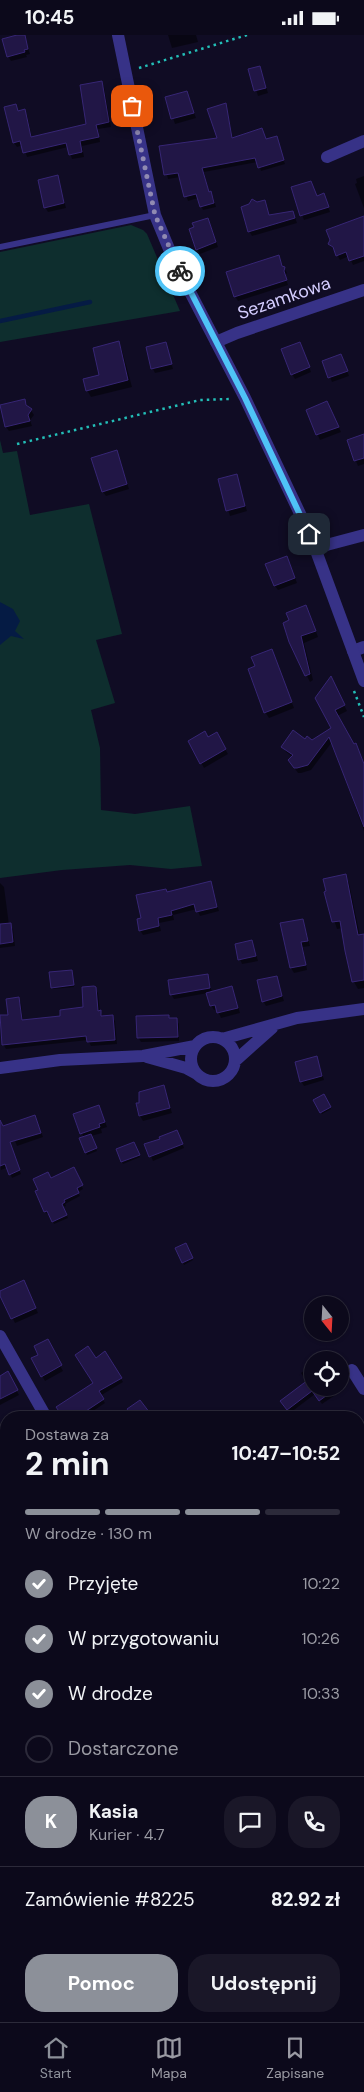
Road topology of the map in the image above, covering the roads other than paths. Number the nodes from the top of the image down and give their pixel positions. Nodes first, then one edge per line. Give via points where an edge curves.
1 (118, 35) edge
2 (364, 141) edge
3 (328, 157) dead end
4 (155, 215) junction
5 (0, 247) edge
6 (364, 289) edge
7 (216, 342) junction
8 (364, 535) edge
9 (315, 548) junction
10 (358, 649) edge
11 (364, 681) edge
12 (364, 1009) edge
13 (276, 1025) junction
14 (222, 1039) junction
15 (196, 1046) junction
16 (143, 1056) junction
17 (234, 1061) junction
18 (0, 1067) edge
19 (197, 1074) junction
20 (0, 1336) edge
21 (352, 1370) dead end
22 (364, 1389) edge
23 (43, 1411) edge

1 - 4 street
2 - 3 street
4 - 5 lane
4 - 7 street via 174,261
6 - 7 street, Sezamkowa
7 - 9 street
8 - 9 street
9 - 10 street
10 - 11 street
12 - 13 street via 297,1018
13 - 14 street
13 - 17 street
14 - 15 street via 208,1038
14 - 17 street via 232,1048
15 - 16 street
15 - 19 street via 191,1061
16 - 18 street
16 - 19 street
17 - 19 street via 230,1074 218,1081 210,1081
20 - 23 street
21 - 22 street

